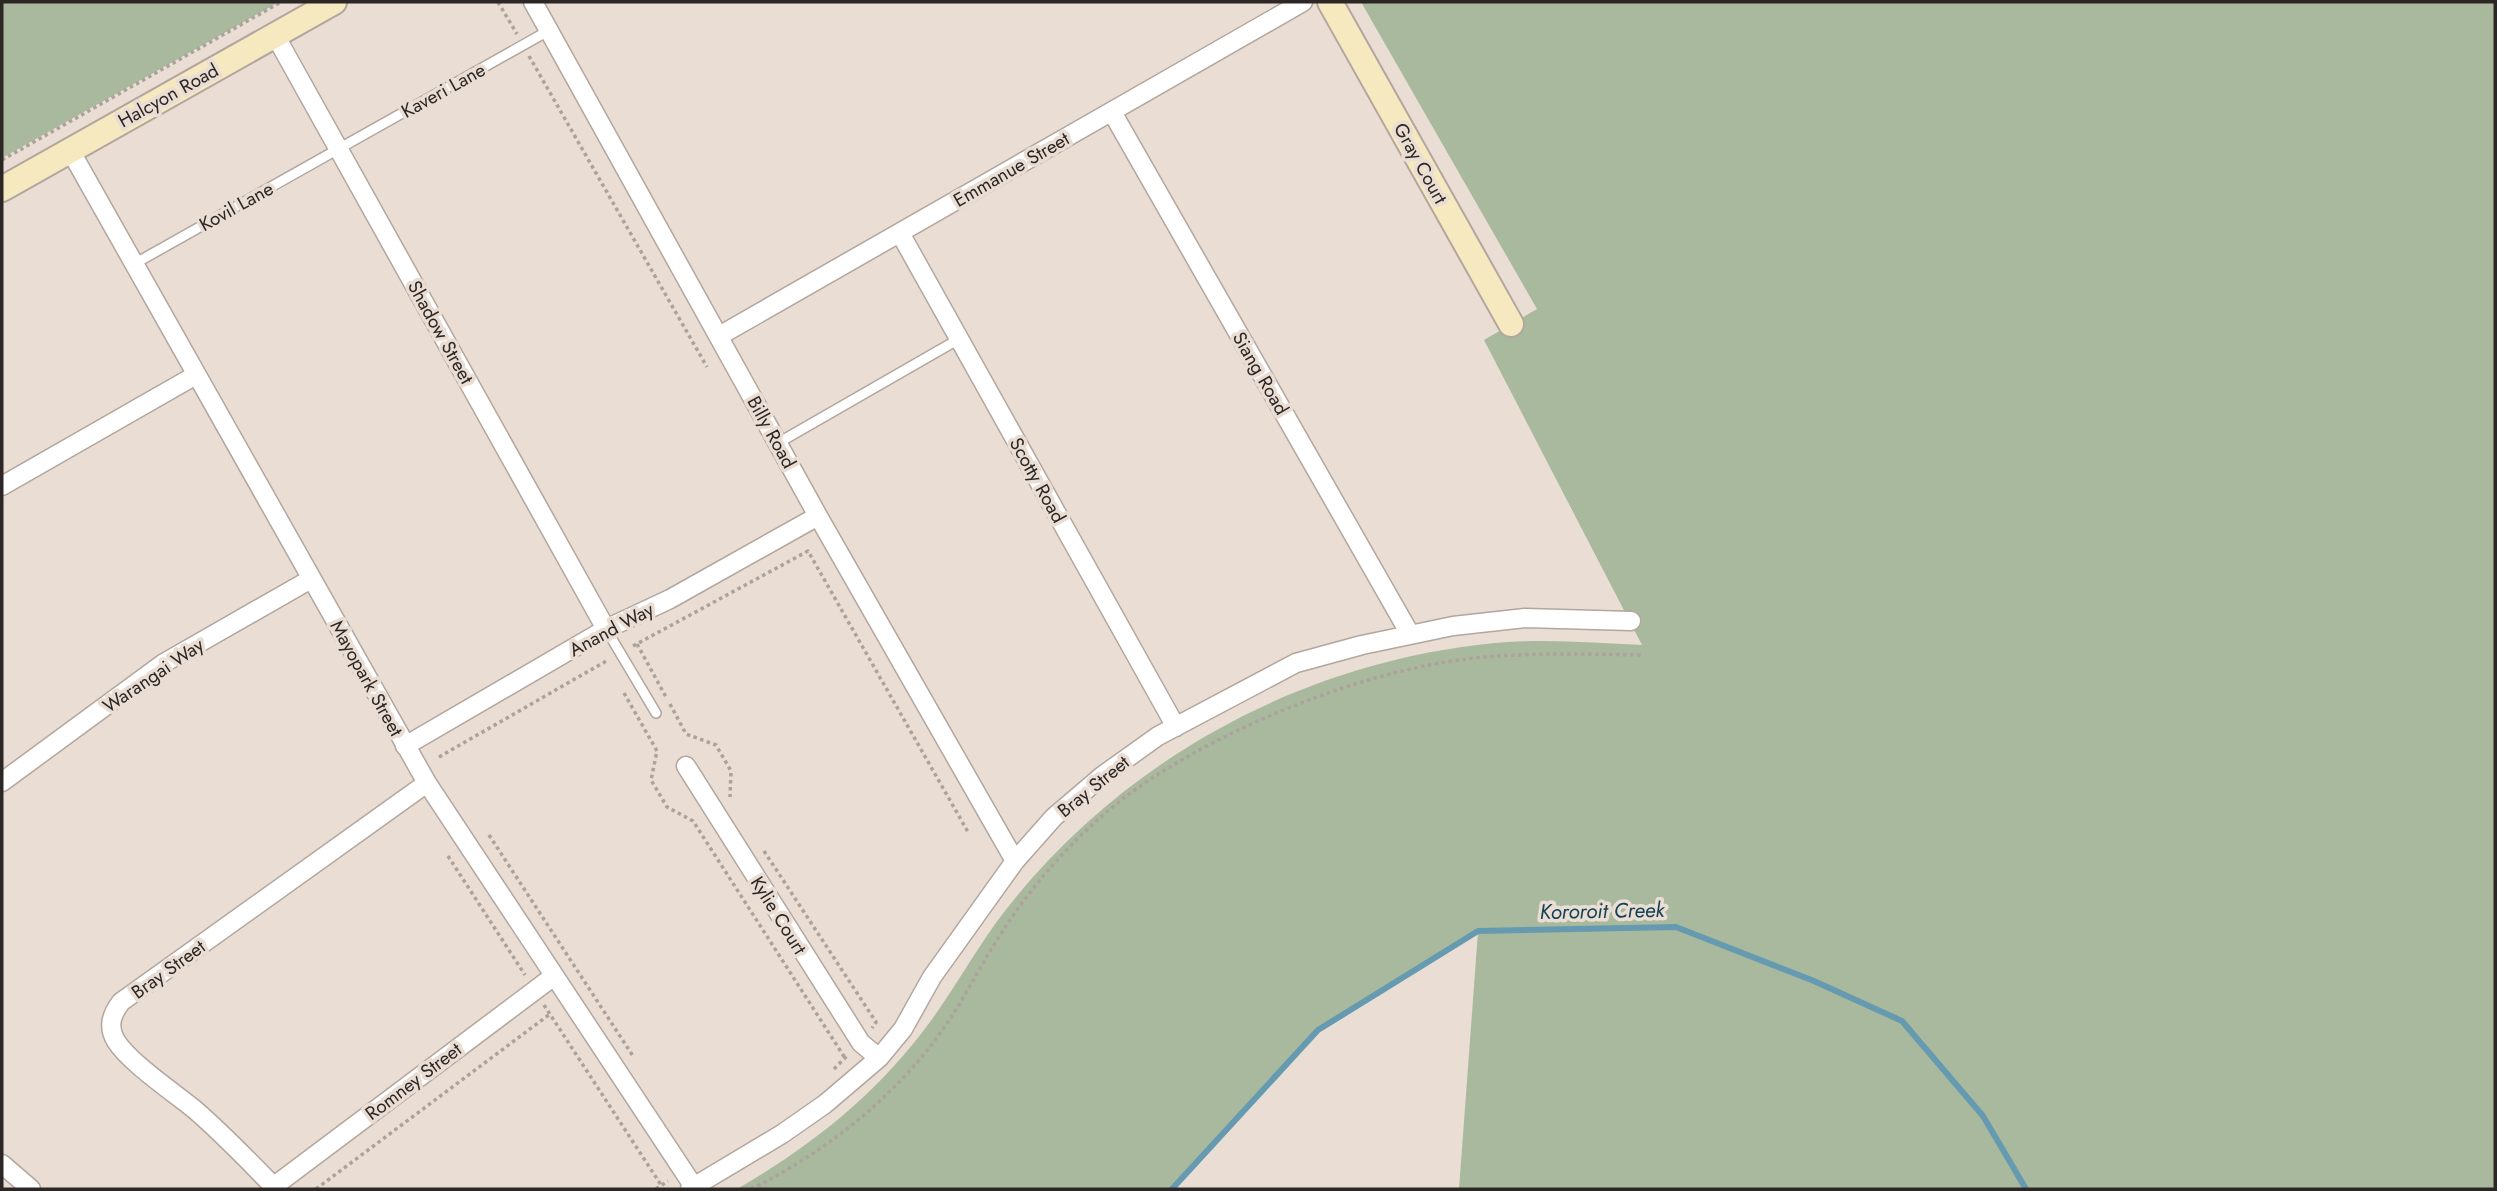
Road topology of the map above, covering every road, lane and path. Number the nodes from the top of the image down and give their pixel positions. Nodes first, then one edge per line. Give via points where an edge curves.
1 (281, 2) edge
2 (334, 2) edge
3 (498, 2) edge
4 (533, 2) edge
5 (1303, 2) edge
6 (1330, 2) edge
7 (548, 31) junction
8 (275, 35) junction
9 (523, 45) junction
10 (1112, 112) junction
11 (338, 149) junction
12 (70, 150) junction
13 (2, 160) edge
14 (2, 189) edge
15 (900, 233) junction
16 (134, 264) junction
17 (1511, 324) dead end
18 (719, 335) junction
19 (959, 339) junction
20 (707, 367) dead end
21 (196, 375) junction
22 (778, 443) junction
23 (2, 486) edge
24 (818, 516) junction
25 (311, 579) junction
26 (1631, 621) dead end
27 (606, 629) junction
28 (1410, 634) junction
29 (637, 644) junction
30 (621, 653) junction
31 (1642, 655) dead end
32 (619, 683) dead end
33 (656, 713) dead end
34 (1176, 727) junction
35 (405, 746) junction
36 (439, 757) dead end
37 (686, 766) dead end
38 (2, 782) edge
39 (427, 783) junction
40 (730, 797) dead end
41 (968, 832) dead end
42 (489, 835) dead end
43 (759, 842) dead end
44 (448, 856) dead end
45 (1015, 861) junction
46 (554, 976) junction
47 (535, 990) junction
48 (550, 1014) junction
49 (861, 1043) junction
50 (632, 1056) dead end
51 (845, 1058) junction
52 (879, 1058) junction
53 (826, 1077) dead end
54 (2, 1164) edge
55 (683, 1171) junction
56 (661, 1185) junction
57 (274, 1188) edge
58 (692, 1188) edge
59 (31, 1189) edge
60 (316, 1189) edge
61 (656, 1189) edge
62 (751, 1189) edge

1 - 13 path
2 - 8 street, Halcyon Road
3 - 9 path
4 - 7 street, Billy Road
5 - 10 street, Emmanue Street
6 - 17 street, Gray Court
7 - 9 lane, Kaveri Lane
7 - 18 street, Billy Road
8 - 11 street, Shadow Street
8 - 12 street, Halcyon Road
9 - 11 lane, Kaveri Lane
9 - 20 path
10 - 15 street, Emmanue Street
10 - 28 street, Siang Road
11 - 16 lane, Kovil Lane
11 - 27 street, Shadow Street
12 - 14 street, Halcyon Road
12 - 16 street, Mayopark Street
15 - 18 street, Emmanue Street
15 - 19 street, Scotty Road
16 - 21 street, Mayopark Street
18 - 22 street, Billy Road
19 - 22 lane
19 - 34 street, Scotty Road
21 - 23 street
21 - 25 street, Mayopark Street
22 - 24 street, Billy Road
24 - 27 street, Anand Way via 670,599
24 - 45 street, Billy Road
25 - 35 street, Mayopark Street
25 - 38 street, Warangai Way via 164,663
26 - 28 street, Bray Street via 1525,618
27 - 30 lane
27 - 35 street, Anand Way
28 - 34 street, Bray Street via 1296,663
29 - 30 path
29 - 40 path via 686,734 716,745 731,771
29 - 41 path via 808,551
30 - 33 lane
30 - 36 path
31 - 62 path via 1539,653 1389,673 1230,735 1149,781 1090,827 1046,873 1009,921 939,1034 895,1084 846,1129
32 - 51 path via 657,751 651,780 667,807 693,821
34 - 45 street, Bray Street via 1101,776 1054,817
35 - 39 street, Mayopark Street
37 - 49 street, Kylie Court
39 - 46 street, Mayopark Street
39 - 57 street, Bray Street via 121,1002 113,1013 110,1027 127,1054 197,1112
42 - 50 path
43 - 49 path via 876,1022
44 - 47 path
45 - 52 street, Bray Street
46 - 47 street, Romney Street
46 - 55 street, Mayopark Street
47 - 48 path
47 - 57 street, Romney Street
48 - 56 path
48 - 60 path
49 - 51 path
49 - 52 street, Kylie Court
51 - 53 path
52 - 58 street, Bray Street via 782,1134
54 - 59 street
55 - 56 path
55 - 58 street, Mayopark Street
56 - 61 path

